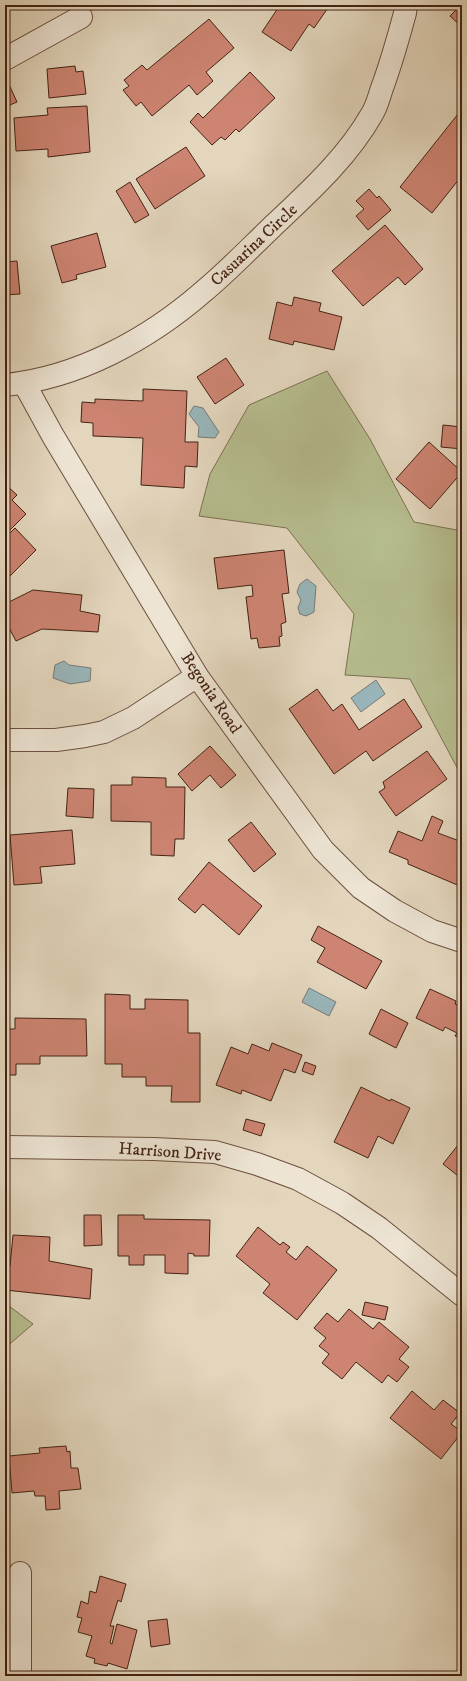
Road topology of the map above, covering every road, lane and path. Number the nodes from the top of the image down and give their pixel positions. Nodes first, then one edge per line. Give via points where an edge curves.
1 (406, 5) edge
2 (81, 17) dead end
3 (5, 59) edge
4 (14, 384) edge
5 (197, 676) junction
6 (5, 740) edge
7 (462, 941) edge
8 (5, 1147) edge
9 (462, 1295) edge
10 (20, 1573) dead end
11 (20, 1676) edge

1 - 4 street, Casuarina Circle via 406,14 373,113 348,151 312,190 204,291 159,325 123,348 78,368
2 - 3 street
4 - 5 street, Begonia Road via 53,436
5 - 6 street via 133,718 104,732 56,740
5 - 7 street, Begonia Road via 323,850 361,888 395,911 432,931
8 - 9 street, Harrison Drive via 216,1152 257,1164 298,1179 342,1203 379,1228
10 - 11 street

